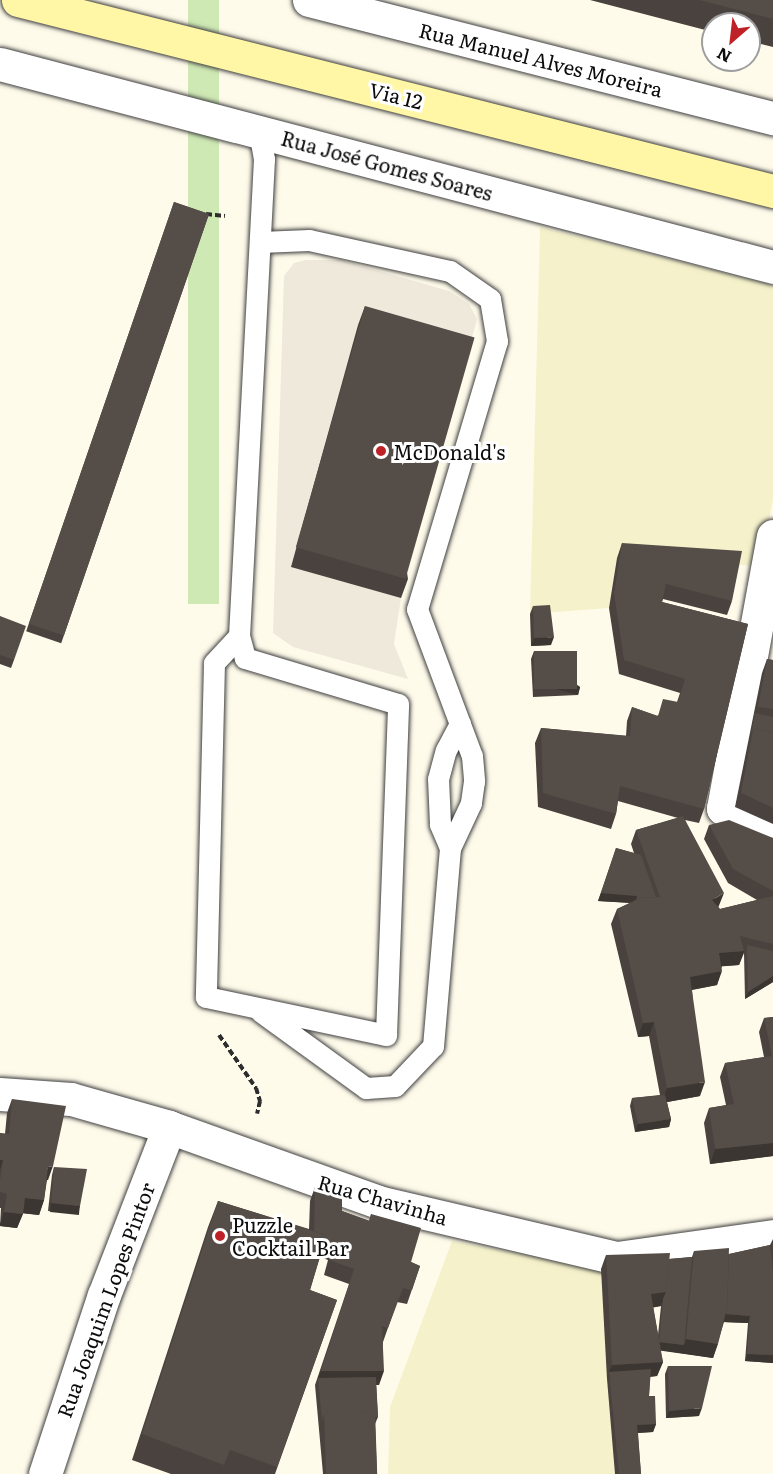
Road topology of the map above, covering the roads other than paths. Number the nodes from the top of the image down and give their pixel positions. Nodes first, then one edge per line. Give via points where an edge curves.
1 (18, 0) edge
2 (309, 0) edge
3 (0, 64) edge
4 (773, 118) edge
5 (259, 132) junction
6 (773, 191) edge
7 (260, 242) junction
8 (768, 260) edge
9 (773, 536) edge
10 (239, 636) junction
11 (460, 724) junction
12 (773, 831) edge
13 (450, 848) junction
14 (256, 1009) junction
15 (0, 1094) edge
16 (169, 1127) junction
17 (773, 1236) edge
18 (45, 1474) edge

1 - 6 main road, Via 12
2 - 4 street, Rua Manuel Alves Moreira
3 - 5 street, Rua José Gomes Soares
5 - 7 lane via 264,159
5 - 8 street, Rua José Gomes Soares
7 - 10 lane
7 - 11 lane via 309,240 372,251 450,271 490,299 497,341 417,609
9 - 12 street via 723,808
10 - 14 lane via 214,663 206,998
10 - 14 lane via 245,658 398,704 386,1035
11 - 13 lane via 446,750 438,779 440,824
11 - 13 lane via 472,756 474,781 471,802
13 - 14 lane via 433,1046 395,1086 366,1088
15 - 16 street, Rua Chavinha via 71,1099
16 - 17 street, Rua Chavinha via 378,1202 617,1258
16 - 18 street, Rua Joaquim Lopes Pintor via 104,1295

